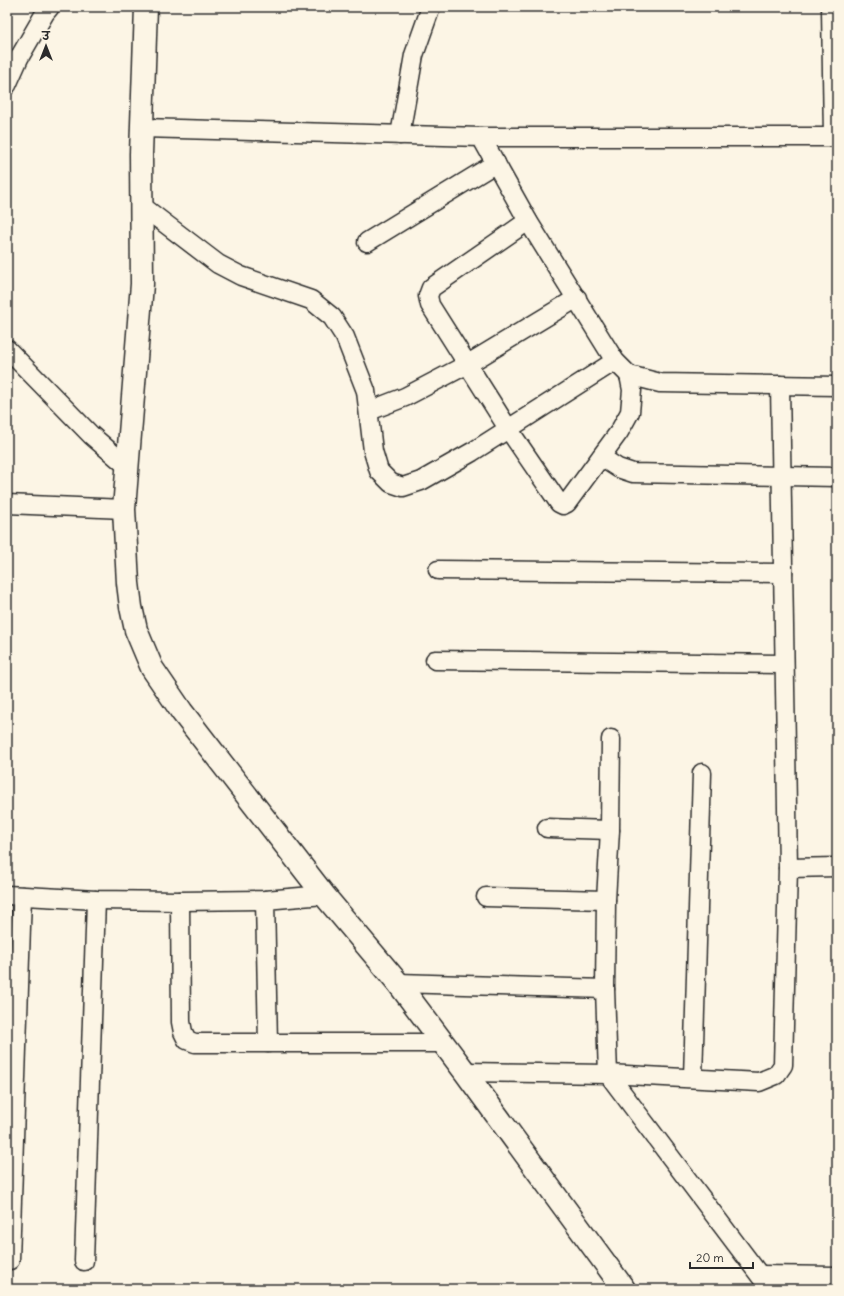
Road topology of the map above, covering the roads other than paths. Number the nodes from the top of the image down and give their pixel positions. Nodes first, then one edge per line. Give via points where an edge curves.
1 (50, 7) edge
2 (146, 7) edge
3 (432, 7) edge
4 (831, 8) dead end
5 (7, 85) edge
6 (142, 128) junction
7 (400, 135) junction
8 (481, 137) junction
9 (835, 137) edge
10 (496, 163) junction
11 (142, 206) junction
12 (528, 221) junction
13 (367, 242) dead end
14 (577, 298) junction
15 (7, 349) edge
16 (615, 361) junction
17 (468, 364) junction
18 (629, 375) junction
19 (780, 385) junction
20 (837, 386) edge
21 (368, 411) junction
22 (509, 430) junction
23 (601, 457) junction
24 (128, 467) junction
25 (781, 477) junction
26 (837, 478) edge
27 (7, 504) edge
28 (124, 509) junction
29 (438, 570) dead end
30 (783, 573) junction
31 (435, 660) dead end
32 (784, 664) junction
33 (611, 739) dead end
34 (702, 773) dead end
35 (546, 828) dead end
36 (610, 830) junction
37 (837, 867) edge
38 (788, 868) junction
39 (324, 895) junction
40 (14, 896) edge
41 (486, 898) dead end
42 (96, 900) junction
43 (265, 900) junction
44 (606, 900) junction
45 (180, 901) junction
46 (398, 983) junction
47 (605, 989) junction
48 (268, 1043) junction
49 (443, 1043) junction
50 (465, 1072) junction
51 (608, 1074) junction
52 (693, 1078) junction
53 (10, 1260) dead end
54 (84, 1261) dead end
55 (837, 1276) edge
56 (765, 1282) edge
57 (624, 1289) edge

1 - 5 street via 19,58
2 - 6 street
3 - 7 street via 414,55
4 - 9 street
6 - 7 street
6 - 11 street
7 - 8 street
8 - 9 street
8 - 10 street
10 - 12 street
10 - 13 street
11 - 21 street via 218,264 241,276 310,300 332,317 345,337 366,392
11 - 24 street via 142,284
12 - 14 street
12 - 17 street via 431,288 428,296 430,305
14 - 16 street
14 - 17 street
15 - 24 street via 91,434
16 - 18 street
16 - 22 street
17 - 21 street via 404,397
17 - 22 street
18 - 19 street via 660,383
18 - 23 street via 632,390 630,412
19 - 20 street
19 - 25 street
21 - 22 street via 373,451 379,471 391,483 403,487 421,481
22 - 23 street via 559,504 567,504
23 - 25 street via 618,468 633,473
24 - 28 street
25 - 26 street
25 - 30 street
27 - 28 street
28 - 39 street via 131,607 136,630 152,668 182,712
29 - 30 street
30 - 32 street
31 - 32 street
32 - 38 street
33 - 36 street
34 - 52 street
35 - 36 street
36 - 44 street
37 - 38 street
38 - 52 street via 783,1065 776,1075 759,1082
39 - 43 street
39 - 46 street
40 - 42 street
40 - 53 street
41 - 44 street
42 - 45 street
42 - 54 street
43 - 45 street
43 - 48 street
44 - 47 street
45 - 48 street via 182,1022 187,1040 195,1043
46 - 47 street
46 - 49 street
47 - 51 street
48 - 49 street
49 - 50 street
50 - 51 street
50 - 57 street
51 - 52 street
51 - 56 street
55 - 56 street

